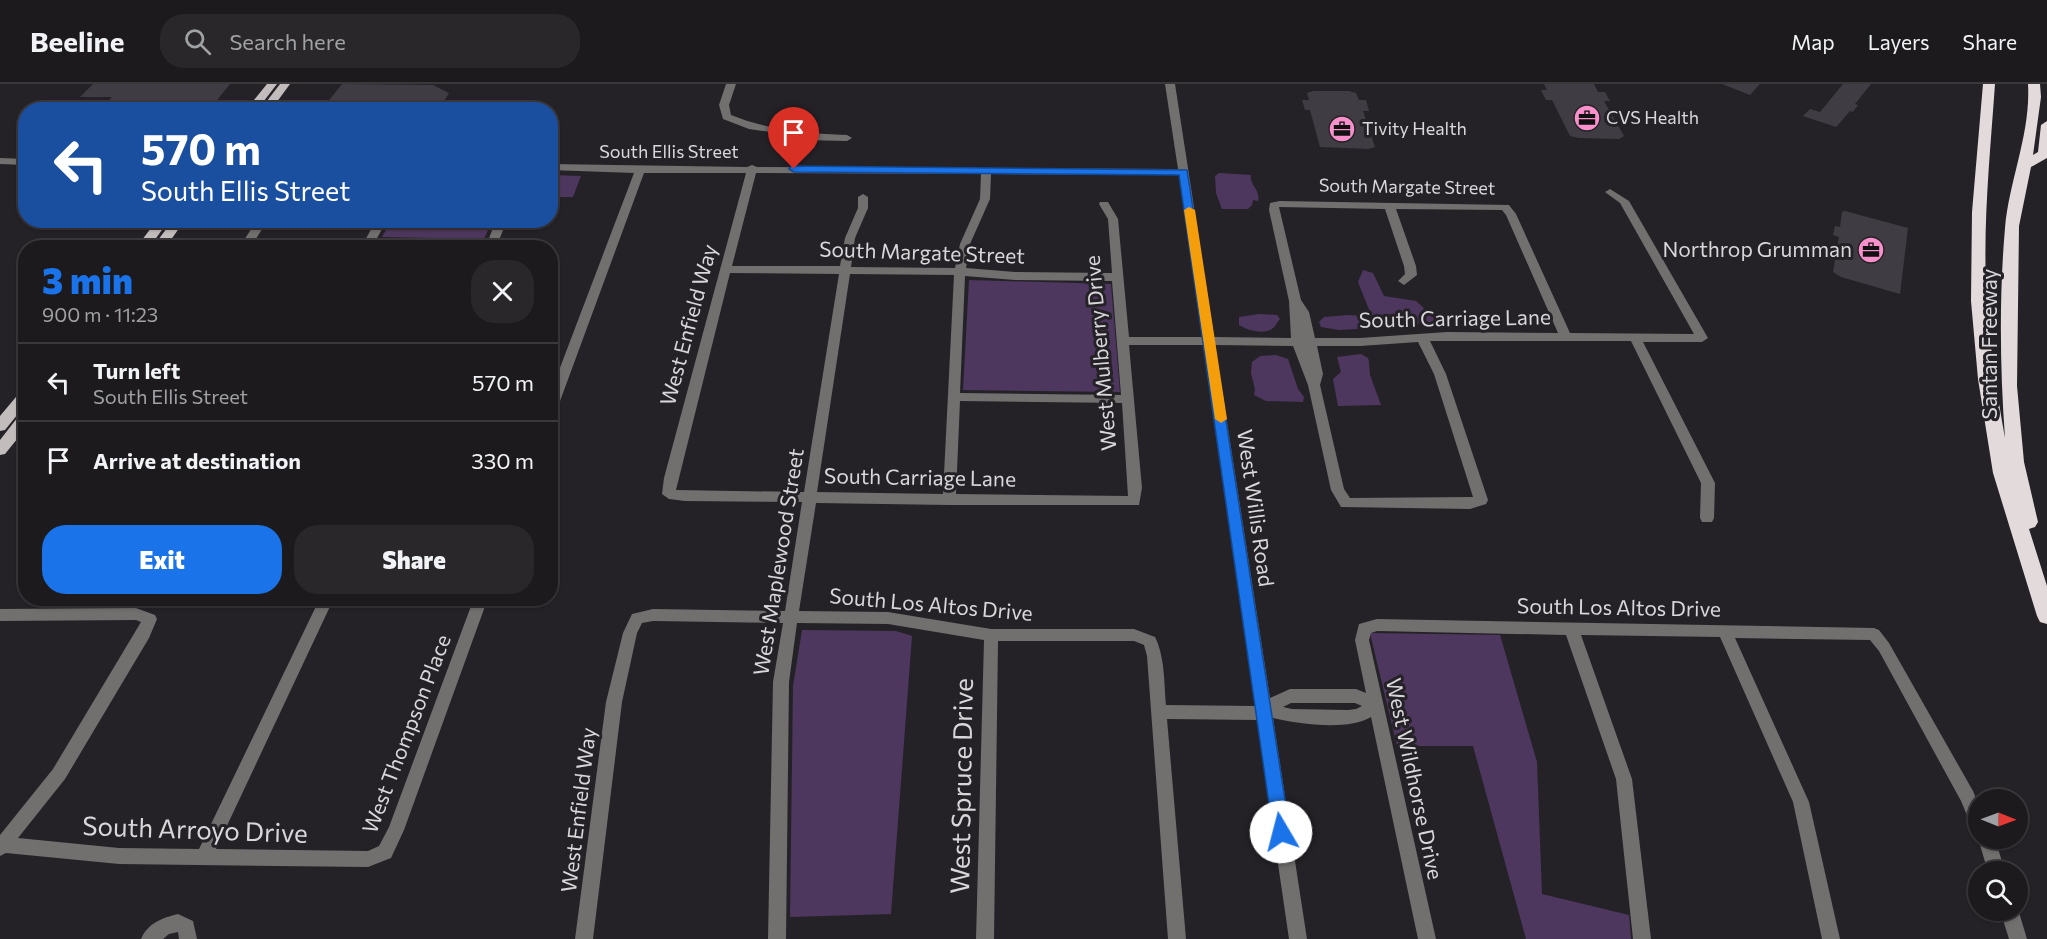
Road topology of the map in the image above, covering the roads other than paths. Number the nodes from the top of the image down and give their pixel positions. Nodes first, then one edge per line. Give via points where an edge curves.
1 (272, 84) edge
2 (285, 84) edge
3 (731, 84) edge
4 (1170, 84) edge
5 (1989, 84) edge
6 (2029, 84) edge
7 (2034, 91) edge
8 (257, 102) edge
9 (271, 102) edge
10 (2047, 125) edge
11 (847, 138) dead end
12 (0, 161) edge
13 (18, 162) edge
14 (2025, 165) junction
15 (558, 167) edge
16 (752, 168) junction
17 (640, 170) junction
18 (986, 170) junction
19 (1184, 172) junction
20 (1610, 192) dead end
21 (863, 196) dead end
22 (1104, 204) dead end
23 (1389, 205) junction
24 (726, 269) junction
25 (845, 269) junction
26 (960, 271) junction
27 (1118, 277) junction
28 (1404, 281) dead end
29 (1566, 337) junction
30 (1422, 338) junction
31 (1635, 338) junction
32 (1210, 340) junction
33 (1123, 341) junction
34 (1305, 342) junction
35 (558, 390) edge
36 (954, 397) junction
37 (1127, 399) junction
38 (18, 404) edge
39 (0, 426) edge
40 (18, 427) edge
41 (0, 450) edge
42 (669, 494) joint
43 (810, 497) junction
44 (949, 500) junction
45 (1134, 501) joint
46 (1707, 518) dead end
47 (2047, 603) edge
48 (323, 606) edge
49 (478, 606) edge
50 (0, 615) edge
51 (790, 616) junction
52 (2047, 616) edge
53 (637, 618) joint
54 (1364, 628) joint
55 (1572, 628) junction
56 (1724, 630) junction
57 (991, 634) junction
58 (1376, 705) junction
59 (1263, 711) junction
60 (1159, 712) junction
61 (1968, 798) edge
62 (1, 847) edge
63 (385, 852) joint
64 (203, 858) junction
65 (2012, 921) edge
66 (150, 939) edge
67 (188, 939) edge
68 (584, 939) edge
69 (777, 939) edge
70 (984, 939) edge
71 (1177, 939) edge
72 (1298, 939) edge
73 (1427, 939) edge
74 (1642, 939) edge
75 (1831, 939) edge
76 (2018, 939) edge

1 - 8 main road
2 - 9 main road
3 - 11 street via 724,105 726,117 736,123 785,130 804,137
4 - 19 street, West Willis Road
5 - 52 highway via 1979,212 1978,301 1986,379 2002,473
6 - 7 highway
7 - 14 highway, Santan Freeway
10 - 14 highway via 2044,154
12 - 13 street
14 - 47 highway, Santan Freeway via 2013,226 2009,386 2015,462
15 - 17 street, South Ellis Street
16 - 17 street, South Ellis Street
16 - 18 street, South Ellis Street
16 - 24 street, West Enfield Way
17 - 35 street
18 - 19 street, South Ellis Street
18 - 26 street via 985,199 965,244
19 - 32 street, West Willis Road
20 - 31 street, South Carriage Lane via 1624,201 1702,338
21 - 25 street, West Maplewood Street
22 - 27 street, West Mulberry Drive via 1113,219
23 - 28 street via 1410,266 1411,275
23 - 29 street, South Margate Street via 1505,207
23 - 34 street, South Margate Street via 1274,205 1295,301 1303,312
24 - 25 street, South Margate Street
24 - 42 street, West Enfield Way
25 - 26 street, South Margate Street
25 - 43 street, West Maplewood Street
26 - 27 street, South Margate Street
26 - 36 street
27 - 33 street, West Mulberry Drive
29 - 30 street, South Carriage Lane
29 - 31 street, South Carriage Lane
30 - 34 street, South Carriage Lane
30 - 34 street via 1440,374 1480,500 1470,504 1346,503 1338,490 1314,385 1317,374
31 - 46 street via 1708,483
32 - 33 street, South Carriage Lane
32 - 34 street, South Carriage Lane
32 - 59 street, West Willis Road
33 - 37 street, West Mulberry Drive
36 - 37 street
36 - 44 street
37 - 45 street, West Mulberry Drive
38 - 39 main road
40 - 41 main road
42 - 43 street, South Carriage Lane
43 - 44 street, South Carriage Lane
43 - 51 street, West Maplewood Street
44 - 45 street, South Carriage Lane
48 - 64 street
49 - 63 street, West Thompson Place
50 - 62 street via 136,614 150,619 59,774
51 - 53 street, South Los Altos Drive
51 - 57 street, South Los Altos Drive via 888,618
51 - 69 street, West Maplewood Street via 781,682
53 - 68 street, West Enfield Way via 614,702
54 - 55 street, South Los Altos Drive
54 - 58 street, West Wildhorse Drive via 1362,640
55 - 56 street, South Los Altos Drive
55 - 74 street via 1624,779
56 - 61 street, South Los Altos Drive via 1874,634
56 - 75 street via 1801,802
57 - 60 street, South Los Altos Drive via 1134,635 1150,641
57 - 70 street, West Spruce Drive
58 - 59 street via 1359,716 1348,717
58 - 73 street, West Wildhorse Drive
59 - 60 street
59 - 72 street, West Willis Road
60 - 71 street
62 - 64 street, South Arroyo Drive
63 - 64 street, South Arroyo Drive via 368,860
65 - 76 street
66 - 67 street via 164,926 178,923 187,927

